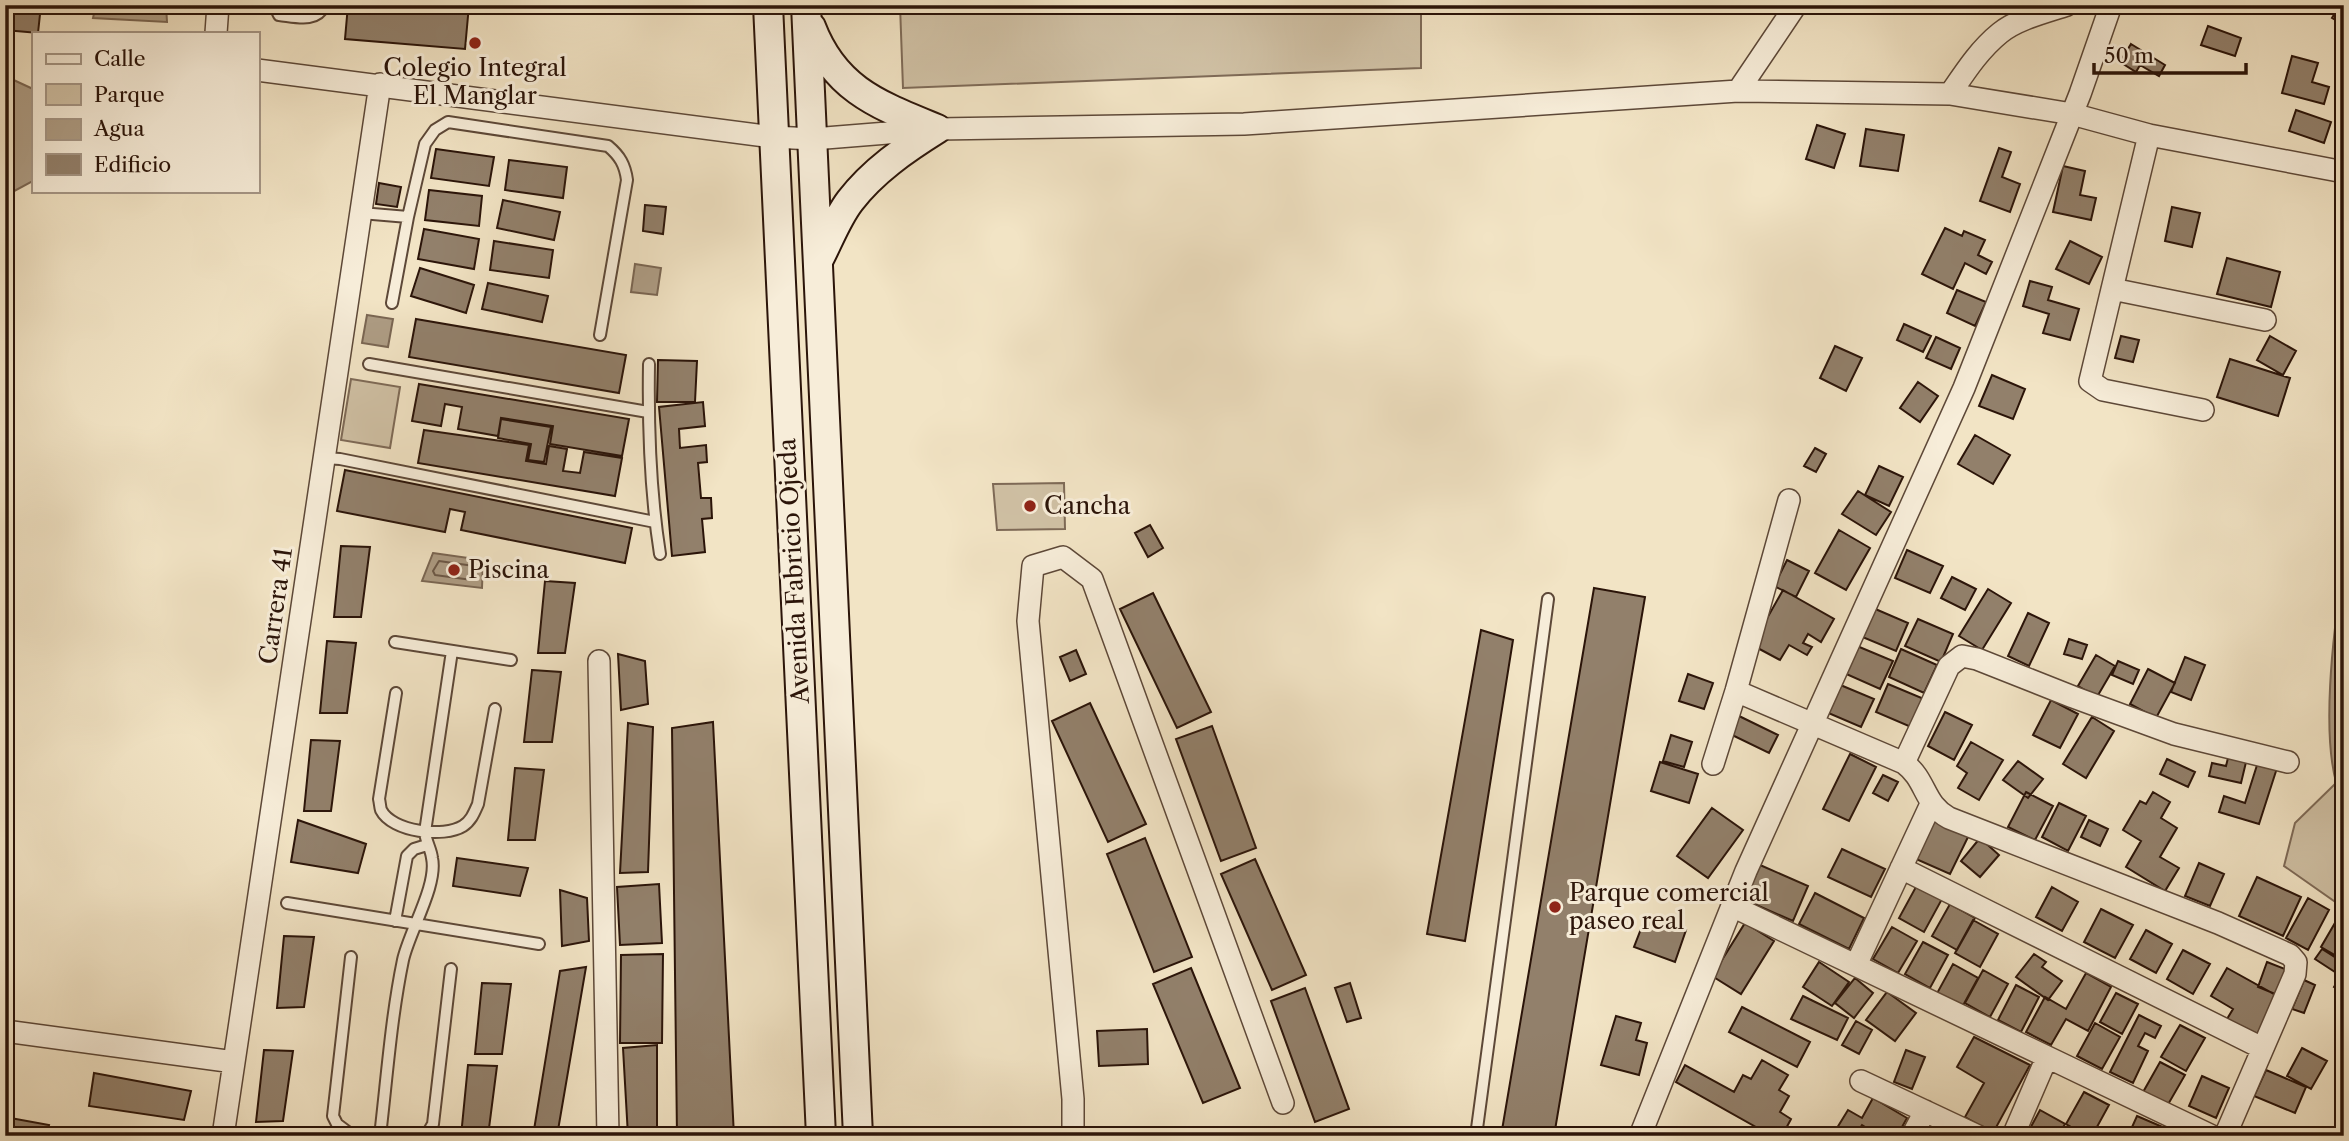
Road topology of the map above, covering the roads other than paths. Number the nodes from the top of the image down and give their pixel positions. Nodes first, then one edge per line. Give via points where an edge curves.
1 (218, 5) edge
2 (274, 5) edge
3 (325, 5) edge
4 (768, 5) edge
5 (1796, 5) edge
6 (2067, 5) edge
7 (2111, 5) edge
8 (807, 11) edge
9 (216, 32) edge
10 (259, 70) edge
11 (380, 85) junction
12 (1738, 91) junction
13 (1950, 94) junction
14 (2072, 114) junction
15 (937, 129) junction
16 (2149, 135) junction
17 (773, 137) junction
18 (813, 139) junction
19 (2344, 173) edge
20 (361, 213) junction
21 (408, 217) junction
22 (818, 261) junction
23 (2112, 289) junction
24 (392, 303) dead end
25 (2265, 320) dead end
26 (600, 335) dead end
27 (369, 364) dead end
28 (649, 364) dead end
29 (2203, 410) dead end
30 (648, 412) junction
31 (324, 458) junction
32 (1789, 500) dead end
33 (655, 522) junction
34 (660, 554) dead end
35 (1548, 599) dead end
36 (395, 642) dead end
37 (452, 651) junction
38 (510, 660) dead end
39 (599, 661) dead end
40 (1736, 691) junction
41 (396, 693) dead end
42 (495, 709) dead end
43 (1812, 723) junction
44 (2288, 762) dead end
45 (1904, 763) junction
46 (1713, 764) dead end
47 (1931, 804) junction
48 (425, 832) junction
49 (427, 845) junction
50 (1901, 868) junction
51 (286, 903) dead end
52 (1732, 906) junction
53 (395, 921) junction
54 (414, 924) junction
55 (539, 944) dead end
56 (351, 957) dead end
57 (1856, 965) junction
58 (451, 969) dead end
59 (5, 1031) edge
60 (2262, 1048) junction
61 (2047, 1057) junction
62 (234, 1062) junction
63 (1861, 1081) dead end
64 (1283, 1103) dead end
65 (1925, 1111) junction
66 (223, 1136) edge
67 (353, 1136) edge
68 (380, 1136) edge
69 (426, 1136) edge
70 (608, 1136) edge
71 (821, 1136) edge
72 (858, 1136) edge
73 (1073, 1136) edge
74 (1476, 1136) edge
75 (1640, 1136) edge
76 (1912, 1136) edge
77 (1978, 1136) edge
78 (2013, 1136) edge
79 (2212, 1136) edge
80 (2225, 1136) edge

1 - 9 street
2 - 3 lane via 279,15 312,18
4 - 17 street, Avenida Fabricio Ojeda
5 - 12 street
6 - 13 street via 2001,31 1976,56
7 - 14 street
8 - 15 street via 818,45 848,85 875,104
8 - 18 street, Avenida Fabricio Ojeda
10 - 11 street
11 - 17 street
11 - 20 street, Carrera 41
12 - 13 street
12 - 15 street via 1244,124
13 - 14 street
14 - 16 street
14 - 43 street via 1964,388
15 - 18 street
15 - 22 street via 872,176 848,203
16 - 19 street
16 - 23 street
17 - 18 street
17 - 71 street, Avenida Fabricio Ojeda
18 - 22 street, Avenida Fabricio Ojeda
20 - 21 lane
20 - 31 street, Carrera 41
21 - 24 lane
21 - 26 lane via 425,144 448,122 608,146 618,155 627,180
22 - 72 street, Avenida Fabricio Ojeda
23 - 25 street
23 - 29 street via 2090,381 2103,390
27 - 30 lane
28 - 30 lane
30 - 33 lane
31 - 33 lane
31 - 62 street, Carrera 41
32 - 40 street
33 - 34 lane
35 - 74 lane
36 - 37 lane
37 - 38 lane
37 - 48 lane
39 - 70 street
40 - 43 street
40 - 46 street
41 - 48 lane via 381,810 398,825
42 - 48 lane via 473,817 454,830
43 - 45 street
43 - 52 street
44 - 45 street via 2174,734 1962,656 1949,666
45 - 47 street via 1919,776
47 - 50 street
47 - 60 street via 1949,818 2290,955 2297,968
48 - 49 lane
49 - 53 lane via 407,856
49 - 54 lane via 432,872
50 - 57 street
50 - 60 street
51 - 53 lane
52 - 57 street
52 - 75 street
53 - 54 lane
54 - 55 lane
54 - 68 lane via 403,959
56 - 67 lane via 333,1116
57 - 61 street
58 - 69 lane via 433,1124
59 - 62 street
60 - 80 street
61 - 78 street
61 - 79 street
62 - 66 street, Carrera 41
63 - 65 street
64 - 73 street via 1092,579 1063,557 1033,566 1028,621
65 - 76 street
65 - 77 street

